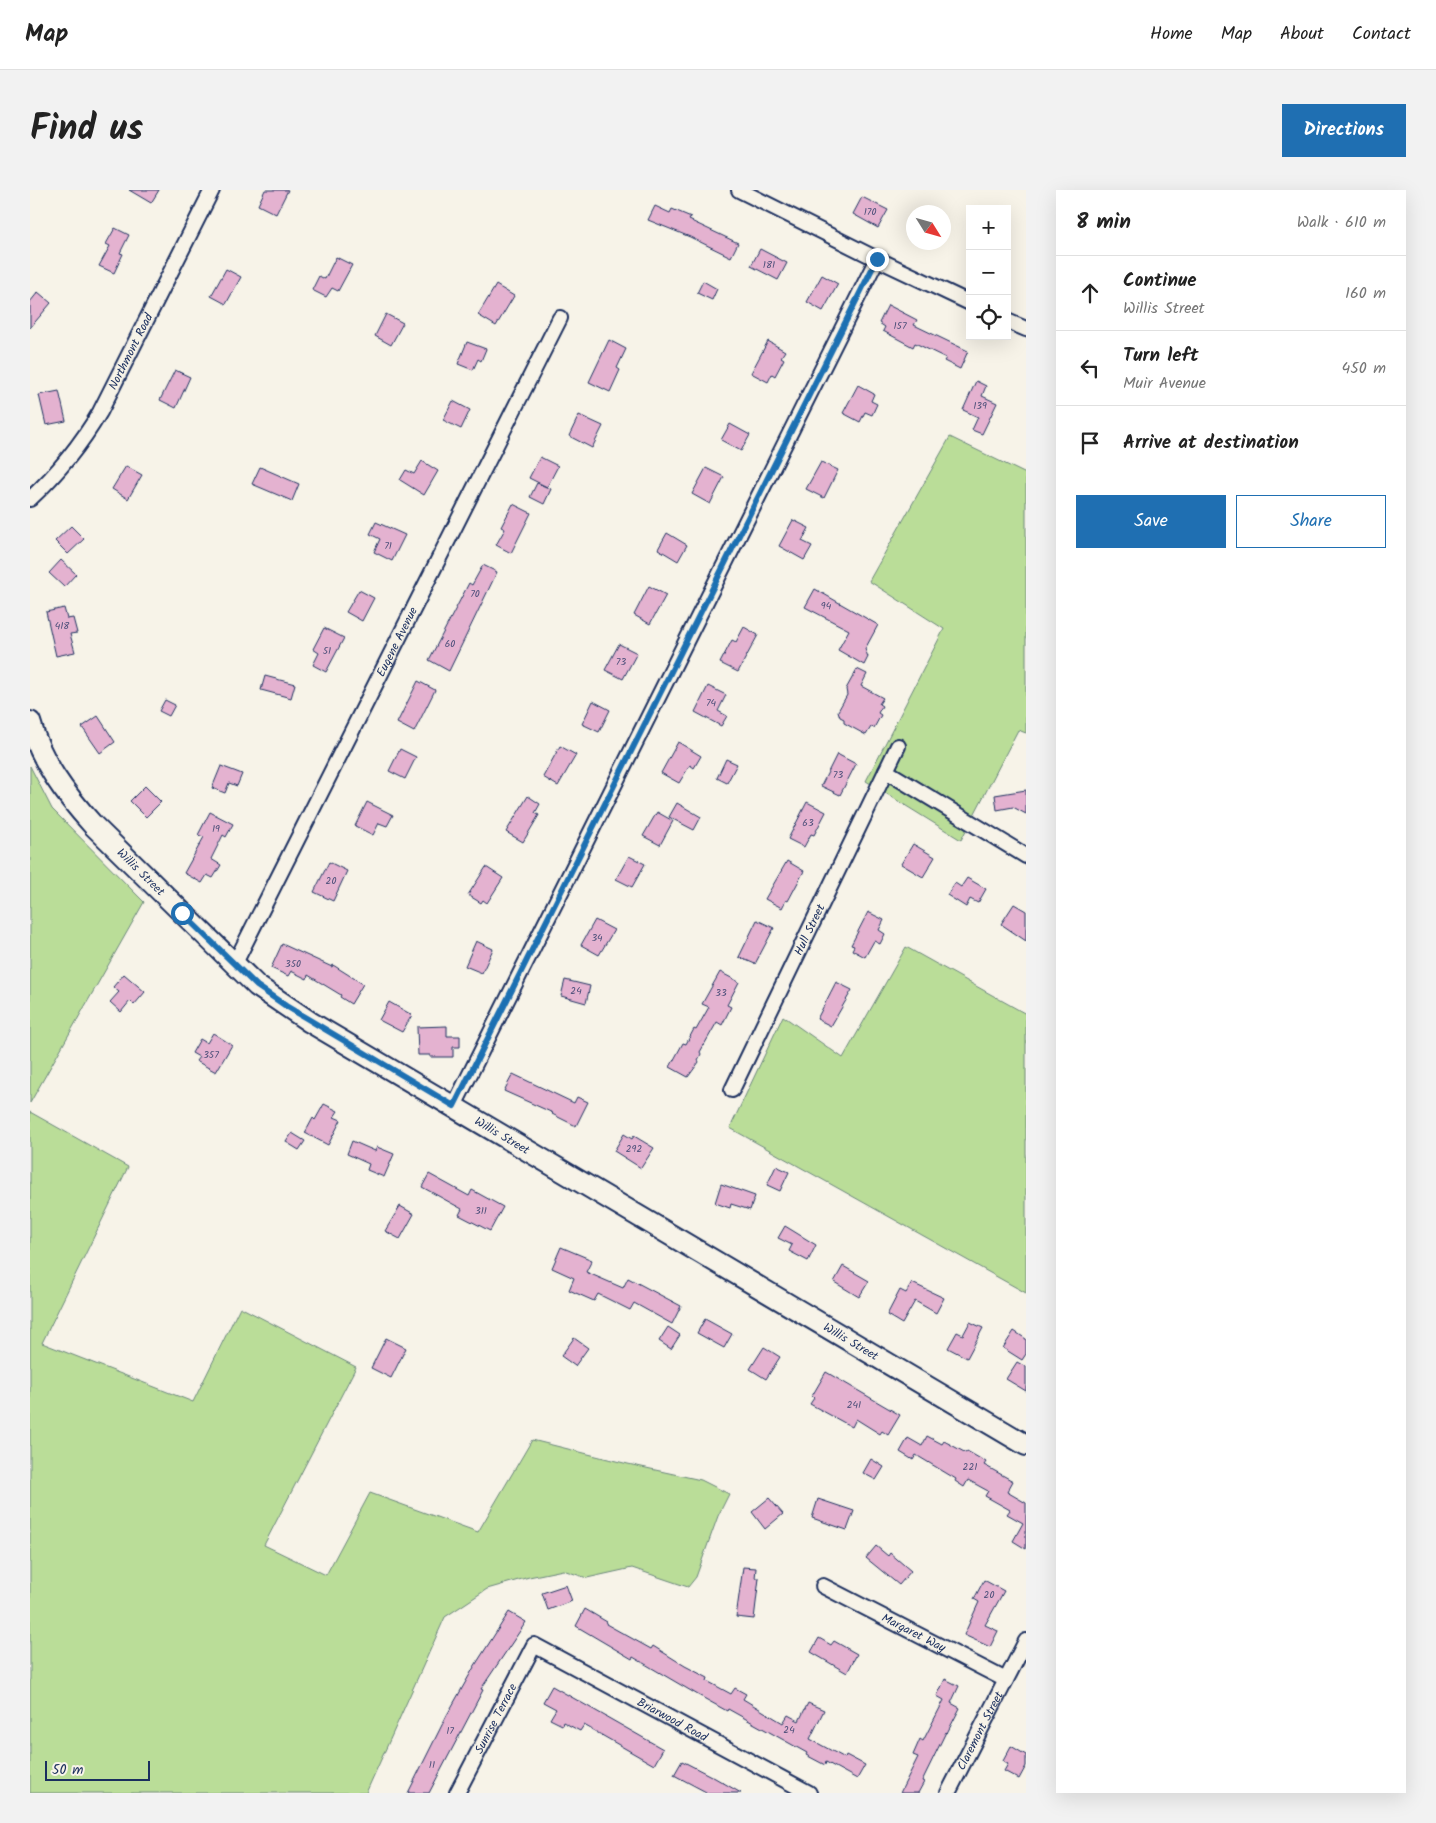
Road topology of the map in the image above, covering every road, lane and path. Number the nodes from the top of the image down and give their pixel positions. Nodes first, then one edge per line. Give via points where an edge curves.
1 (212, 190) edge
2 (739, 190) edge
3 (877, 259) junction
4 (966, 301) edge
5 (560, 318) dead end
6 (1011, 322) edge
7 (1026, 329) edge
8 (30, 499) edge
9 (30, 722) edge
10 (898, 746) dead end
11 (886, 771) junction
12 (1026, 856) edge
13 (234, 965) junction
14 (732, 1090) dead end
15 (454, 1106) junction
16 (1026, 1445) edge
17 (823, 1586) dead end
18 (1026, 1641) edge
19 (534, 1645) joint
20 (1006, 1680) junction
21 (457, 1793) edge
22 (810, 1793) edge
23 (948, 1793) edge

1 - 8 street, Northmont Road via 100,412 67,462
2 - 3 street
3 - 4 street
3 - 15 street
5 - 13 street, Eugene Avenue
6 - 7 street
9 - 13 main road, Willis Street via 50,768 69,798 92,825
10 - 11 street, Hull Street
11 - 12 street
11 - 14 street, Hull Street
13 - 15 main road, Willis Street via 257,986 310,1022
15 - 16 main road, Willis Street
17 - 20 street, Margaret Way
18 - 20 street, Claremont Street
19 - 21 street, Sunrise Terrace
19 - 22 street, Briarwood Road
20 - 23 street, Claremont Street

